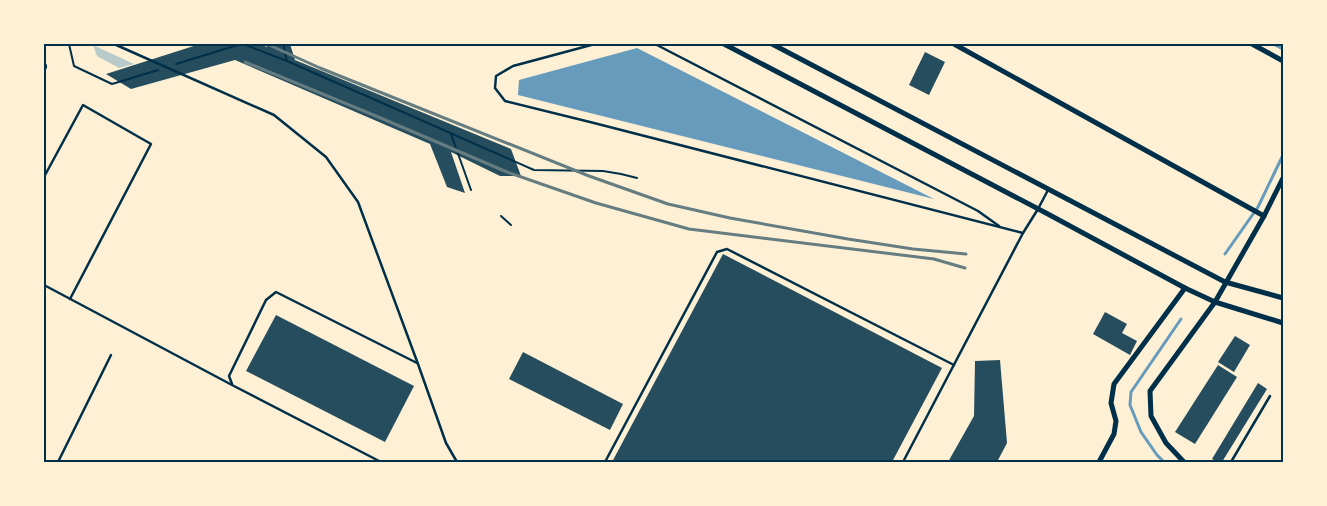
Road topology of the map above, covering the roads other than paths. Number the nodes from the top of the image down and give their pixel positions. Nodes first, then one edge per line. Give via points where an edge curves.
1 (114, 44) edge
2 (595, 44) edge
3 (655, 44) edge
4 (724, 44) edge
5 (772, 44) edge
6 (954, 44) edge
7 (1252, 44) edge
8 (1283, 62) edge
9 (44, 177) edge
10 (1283, 178) edge
11 (1048, 189) junction
12 (1038, 209) junction
13 (1262, 215) junction
14 (1000, 227) junction
15 (1023, 233) junction
16 (1225, 282) junction
17 (44, 285) edge
18 (1185, 288) junction
19 (1283, 298) edge
20 (70, 299) junction
21 (1215, 302) junction
22 (1283, 323) edge
23 (111, 355) dead end
24 (418, 364) junction
25 (954, 365) junction
26 (232, 385) junction
27 (1270, 396) dead end
28 (58, 462) edge
29 (381, 462) edge
30 (457, 462) edge
31 (605, 462) edge
32 (903, 462) edge
33 (1099, 462) edge
34 (1184, 462) edge
35 (1230, 462) edge

1 - 24 lane via 274,115 326,157 358,202
2 - 14 lane via 513,66 496,76 495,88 505,101
3 - 14 lane via 978,211
4 - 12 street
5 - 11 street
6 - 13 street
7 - 8 street
9 - 20 lane via 83,105 151,144
10 - 13 street
11 - 12 lane
11 - 16 street
12 - 15 lane
12 - 18 street
13 - 16 street
14 - 15 lane
15 - 25 lane
16 - 19 street
16 - 21 street
17 - 20 lane
18 - 21 street
18 - 33 street via 1114,384 1111,403 1116,421 1114,434
20 - 26 lane
21 - 22 street
21 - 34 street via 1150,391 1151,416 1166,443
23 - 28 lane
24 - 26 lane via 276,292 266,300 229,376
24 - 30 lane via 446,443
25 - 31 lane via 727,249 716,252
25 - 32 lane
26 - 29 lane
27 - 35 lane

